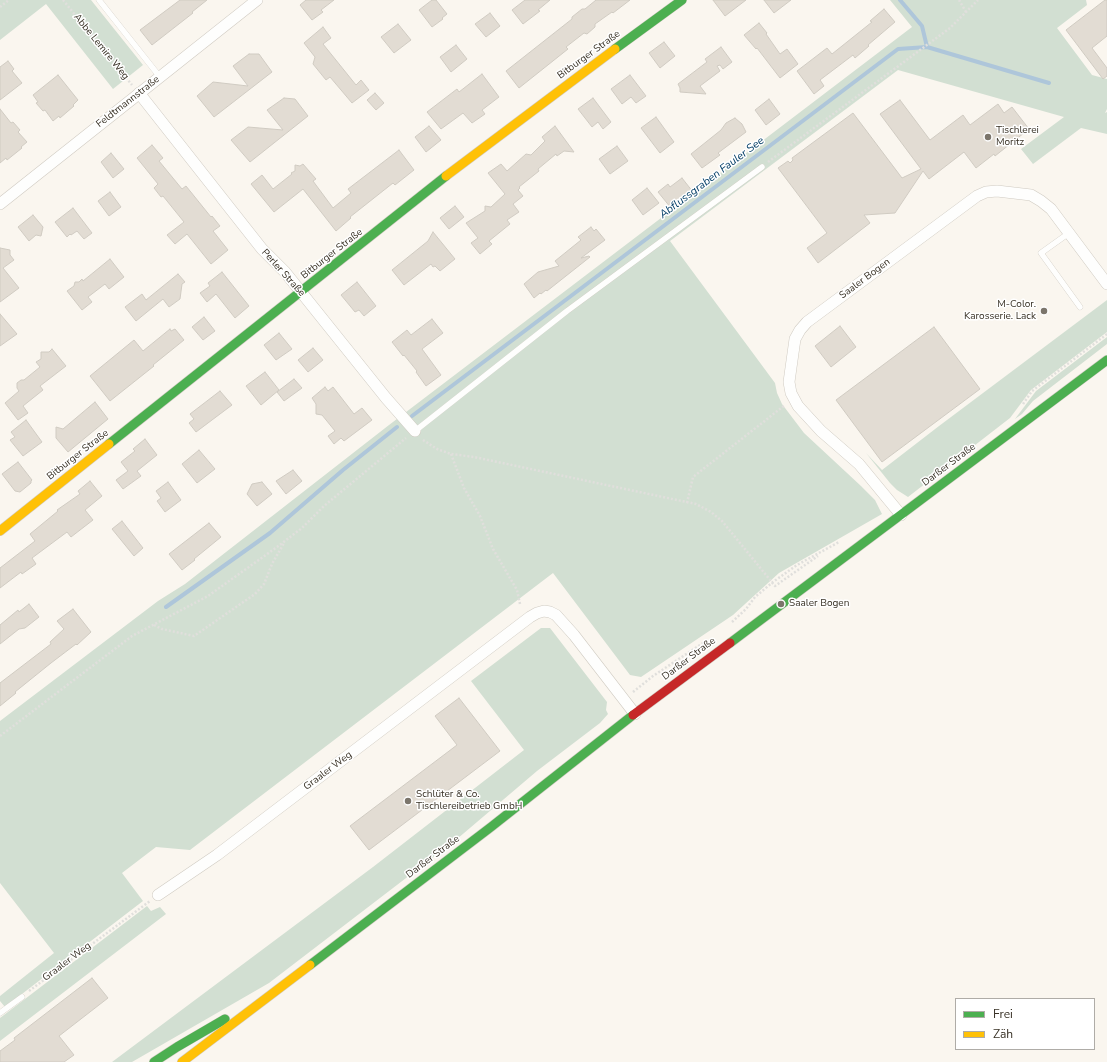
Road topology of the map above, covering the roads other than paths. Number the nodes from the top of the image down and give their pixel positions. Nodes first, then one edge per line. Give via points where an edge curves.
1 (99, 0) edge
2 (257, 0) edge
3 (682, 0) edge
4 (160, 77) junction
5 (139, 93) junction
6 (762, 167) road end
7 (0, 204) edge
8 (1069, 233) junction
9 (1107, 284) edge
10 (301, 292) junction
11 (1080, 308) dead end
12 (1107, 360) edge
13 (415, 431) joint
14 (901, 515) junction
15 (0, 531) edge
16 (635, 714) junction
17 (158, 895) road end
18 (289, 982) junction
19 (22, 997) road end
20 (0, 1013) edge
21 (154, 1062) edge
22 (182, 1062) edge

1 - 4 lane
2 - 4 street, Feldtmannstraße
3 - 10 main road, Bitburger Straße via 467,160
4 - 5 street, Feldtmannstraße
5 - 7 street, Feldtmannstraße
5 - 10 street, Perler Straße via 262,249
6 - 13 lane via 567,311
8 - 9 street, Saaler Bogen
8 - 11 lane via 1041,253
8 - 14 street, Saaler Bogen via 1051,209 1031,195 986,192 934,227 813,317 800,330 795,339 788,382 791,394 798,406 821,431 859,464
10 - 13 street, Perler Straße
10 - 15 main road, Bitburger Straße
12 - 14 main road, Darßer Straße
14 - 16 main road, Darßer Straße
16 - 17 street, Graaler Weg via 556,615 544,611 537,613 217,855
16 - 18 main road, Darßer Straße
18 - 21 main road, Darßer Straße
18 - 22 main road, Darßer Straße
19 - 20 lane

